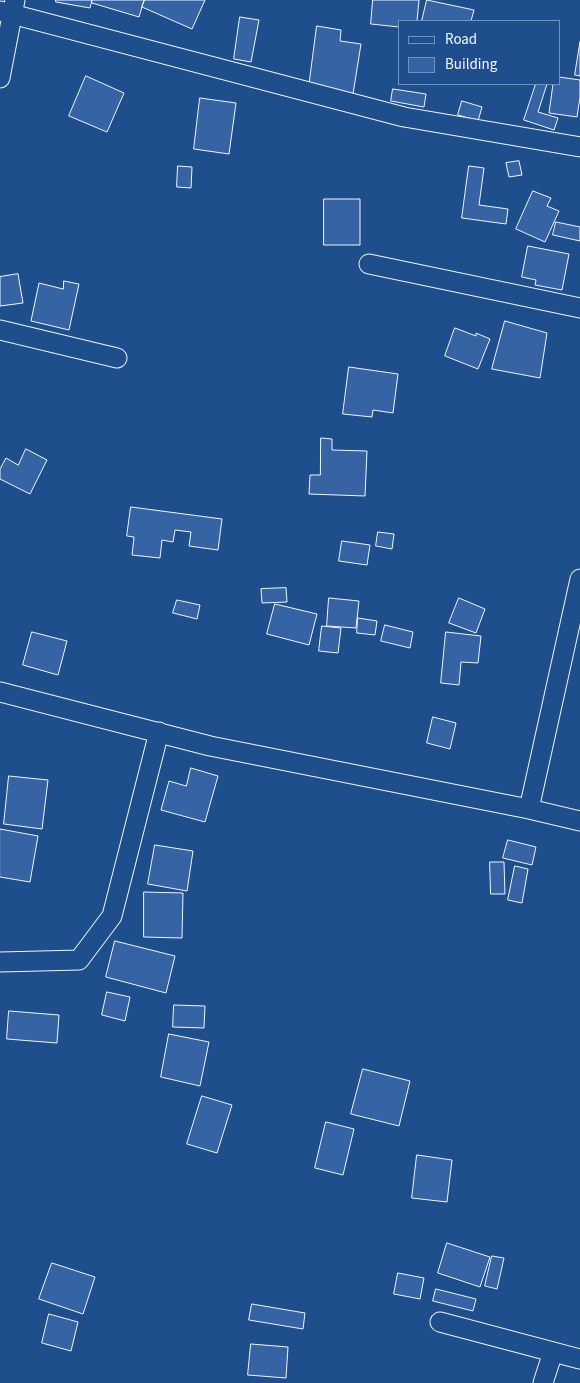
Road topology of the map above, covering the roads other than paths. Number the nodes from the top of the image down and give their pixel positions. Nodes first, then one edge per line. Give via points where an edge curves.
1 (9, 9) edge
2 (0, 78) edge
3 (580, 147) edge
4 (369, 264) dead end
5 (580, 308) edge
6 (0, 330) edge
7 (117, 358) dead end
8 (580, 579) edge
9 (1, 696) edge
10 (159, 732) junction
11 (529, 809) junction
12 (580, 821) edge
13 (0, 962) edge
14 (440, 1322) dead end
15 (553, 1352) junction
16 (580, 1359) edge
17 (543, 1383) edge

1 - 2 street
1 - 3 street via 404,117
4 - 5 street
6 - 7 street
8 - 11 street
9 - 10 street
10 - 11 street via 210,746
10 - 13 street via 112,916 79,960
11 - 12 street
14 - 15 street
15 - 16 street
15 - 17 street

